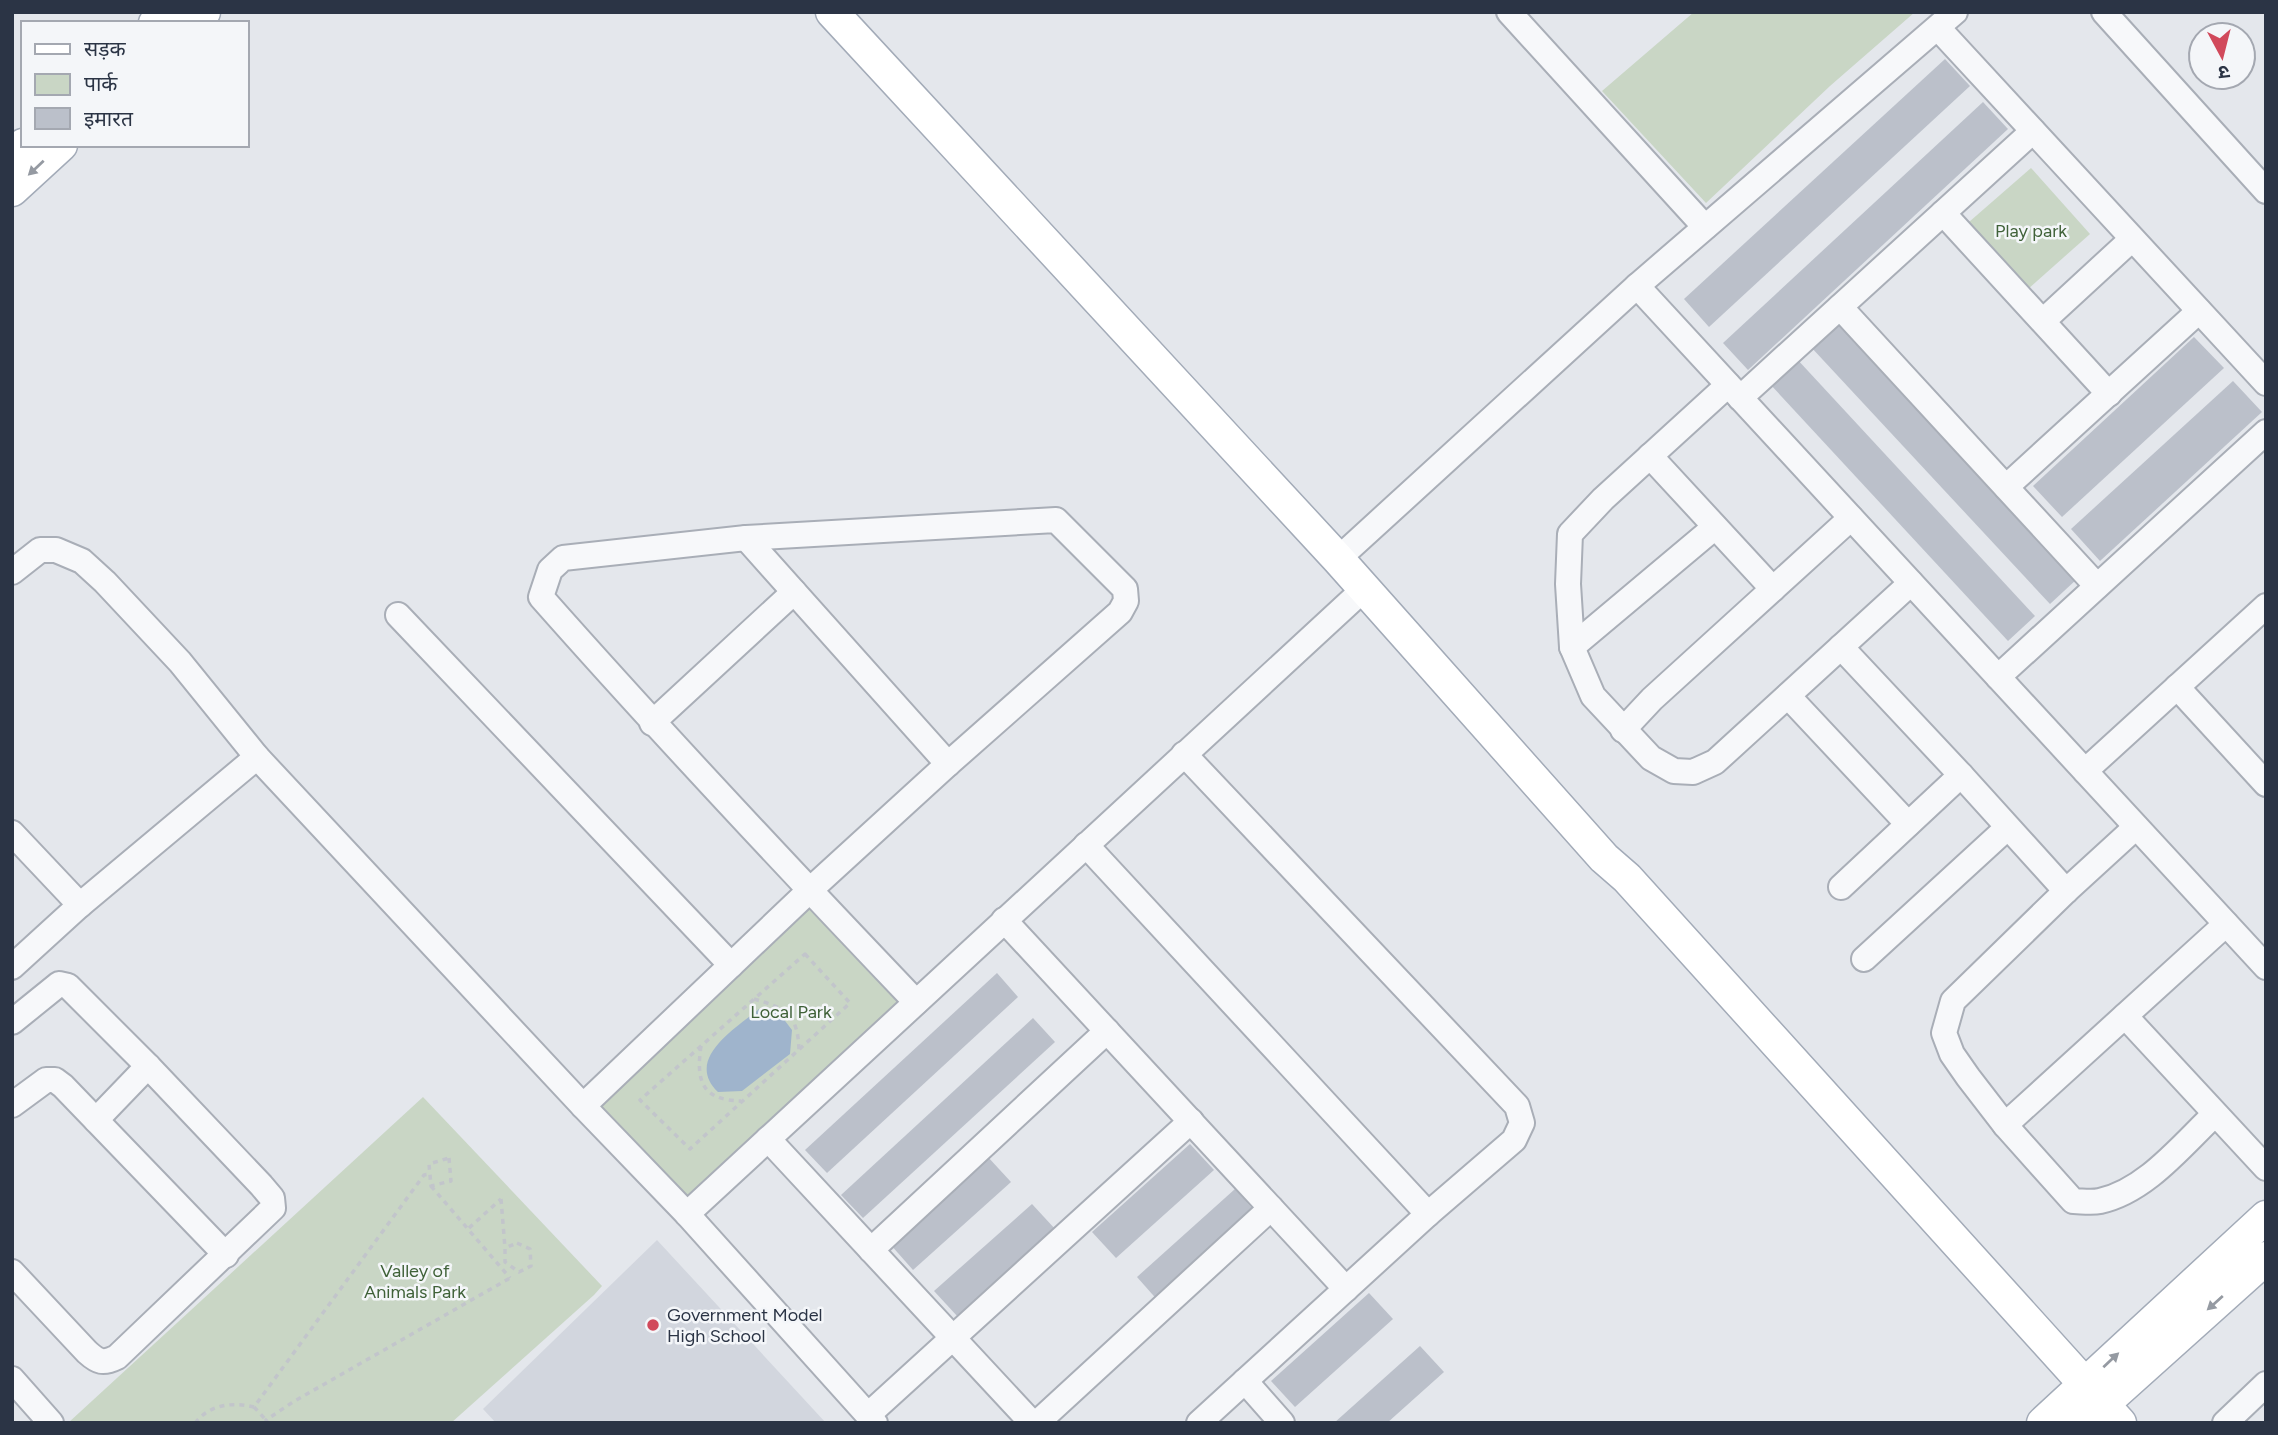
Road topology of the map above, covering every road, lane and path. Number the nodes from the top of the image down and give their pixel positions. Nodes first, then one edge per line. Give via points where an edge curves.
1 (832, 12) edge
2 (1509, 12) edge
3 (2104, 12) edge
4 (1947, 20) edge
5 (2033, 131) junction
6 (59, 147) edge
7 (12, 190) edge
8 (2266, 191) edge
9 (1943, 213) junction
10 (1705, 227) junction
11 (2132, 239) junction
12 (1637, 286) junction
13 (1840, 307) junction
14 (2199, 311) junction
15 (2042, 321) junction
16 (2266, 383) edge
17 (1734, 391) junction
18 (2109, 394) junction
19 (2266, 432) edge
20 (1650, 456) junction
21 (2007, 488) junction
22 (1851, 517) junction
23 (1715, 527) junction
24 (746, 538) junction
25 (1338, 559) junction
26 (12, 572) edge
27 (1911, 583) junction
28 (2097, 586) junction
29 (1364, 589) junction
30 (1773, 589) junction
31 (794, 592) junction
32 (2266, 606) edge
33 (398, 615) dead end
34 (1572, 647) junction
35 (1841, 647) junction
36 (1998, 677) junction
37 (2177, 687) junction
38 (1788, 696) junction
39 (652, 723) junction
40 (1623, 730) junction
41 (1184, 754) junction
42 (257, 757) junction
43 (948, 764) junction
44 (2085, 771) junction
45 (1962, 775) junction
46 (2266, 784) edge
47 (1908, 824) junction
48 (2136, 827) junction
49 (2007, 828) junction
50 (12, 833) edge
51 (1086, 845) junction
52 (1841, 887) dead end
53 (810, 890) junction
54 (2066, 891) junction
55 (80, 905) junction
56 (1004, 920) junction
57 (2226, 924) junction
58 (1864, 959) dead end
59 (731, 965) junction
60 (12, 967) edge
61 (2266, 967) edge
62 (754, 999) junction
63 (916, 1002) junction
64 (2125, 1016) junction
65 (12, 1022) edge
66 (1107, 1031) junction
67 (701, 1046) junction
68 (799, 1050) junction
69 (148, 1066) junction
70 (743, 1101) junction
71 (12, 1105) edge
72 (583, 1106) junction
73 (2215, 1114) junction
74 (96, 1120) junction
75 (1191, 1121) junction
76 (2005, 1125) junction
77 (768, 1139) junction
78 (2266, 1168) edge
79 (430, 1174) junction
80 (431, 1186) junction
81 (1271, 1208) junction
82 (687, 1214) junction
83 (1427, 1214) junction
84 (2266, 1217) edge
85 (469, 1228) junction
86 (505, 1248) junction
87 (871, 1250) junction
88 (226, 1255) junction
89 (2266, 1258) edge
90 (505, 1262) junction
91 (499, 1265) junction
92 (511, 1269) junction
93 (12, 1272) edge
94 (510, 1278) junction
95 (1346, 1289) junction
96 (953, 1338) junction
97 (12, 1379) edge
98 (1245, 1381) junction
99 (2266, 1384) edge
100 (254, 1407) junction
101 (2097, 1408) edge
102 (872, 1419) edge
103 (267, 1421) edge
104 (51, 1423) edge
105 (195, 1423) edge
106 (1032, 1423) edge
107 (1037, 1423) edge
108 (1199, 1423) edge
109 (1282, 1423) edge
110 (2043, 1423) edge
111 (2225, 1423) edge

1 - 25 main road
2 - 10 street
3 - 8 street
4 - 5 street
4 - 10 street
5 - 9 street
5 - 11 street
6 -> 7 main road
9 - 13 street
9 - 15 street
10 - 12 street
11 - 14 street
11 - 15 street
12 - 17 street
12 - 25 street
13 - 17 street
13 - 21 street
14 - 16 street
14 - 18 street
15 - 18 street
17 - 20 street
17 - 22 street
18 - 21 street
19 - 28 street
20 - 23 street
20 - 34 street via 1570,534
21 - 28 street
22 - 27 street
22 - 30 street
23 - 30 street
23 - 34 street
24 - 31 street
24 - 39 street via 563,558 550,570 541,597
24 - 43 street via 1056,520 1125,589 1126,601 1120,612
25 - 29 main road
26 - 42 street via 40,550 56,550 82,561 180,662
27 - 35 street
27 - 36 street
28 - 36 street
29 - 41 street
29 - 101 main road
30 - 40 street
31 - 39 street
31 - 43 street
32 - 37 street
33 - 59 street
34 - 40 street via 1593,696
35 - 38 street
35 - 45 street
36 - 44 street
37 - 44 street
37 - 46 street
38 - 40 street via 1715,762 1693,772 1674,771 1651,758
38 - 47 street
39 - 53 street
41 - 51 street
41 - 83 street via 1517,1106 1522,1123 1514,1140
42 - 55 street
42 - 72 street
43 - 53 street
44 - 48 street
45 - 47 street
45 - 49 street
47 - 52 street
48 - 54 street
48 - 57 street
49 - 54 street
49 - 58 street
50 - 55 street
51 - 56 street
51 - 83 street
53 - 59 street
53 - 63 street
54 - 76 street via 1954,1001 1944,1033 1952,1054
55 - 60 street
56 - 63 street
56 - 66 street
57 - 61 street
57 - 64 street
59 - 72 street
62 - 67 path
62 - 68 path via 783,1008 799,1032
62 - 68 path via 805,954 850,1003
63 - 77 street
64 - 73 street
64 - 76 street
65 - 69 street via 51,989 59,984 68,986
66 - 75 street
66 - 87 street
67 - 70 path via 699,1079 711,1094
67 - 70 path via 640,1100 690,1149
68 - 70 path
69 - 74 street
69 - 88 street via 272,1198 272,1208
71 - 74 street via 46,1080 55,1080
72 - 82 street
73 - 76 street via 2123,1194 2097,1202 2073,1201
73 - 78 street
74 - 88 street
75 - 81 street
75 - 96 street
77 - 82 street
77 - 87 street
79 - 80 path
79 - 80 path via 429,1164 449,1158 451,1181
79 - 100 path via 424,1175
80 - 85 path
81 - 95 street
81 - 107 street
82 - 102 street
83 - 95 street
101 -> 84 main road
85 - 86 path via 501,1199
85 - 91 path
86 - 90 path
86 - 92 path via 517,1243 530,1249 531,1266 519,1272
87 - 96 street
88 - 93 street via 117,1357 105,1363 86,1352
89 -> 101 main road
90 - 91 path
90 - 92 path
91 - 94 path
92 - 94 path
94 - 103 path
95 - 98 street
96 - 102 street
96 - 106 street
97 - 104 street
98 - 108 street
98 - 109 street
99 - 111 street
100 - 103 path
100 - 105 path via 219,1406
101 - 110 main road

